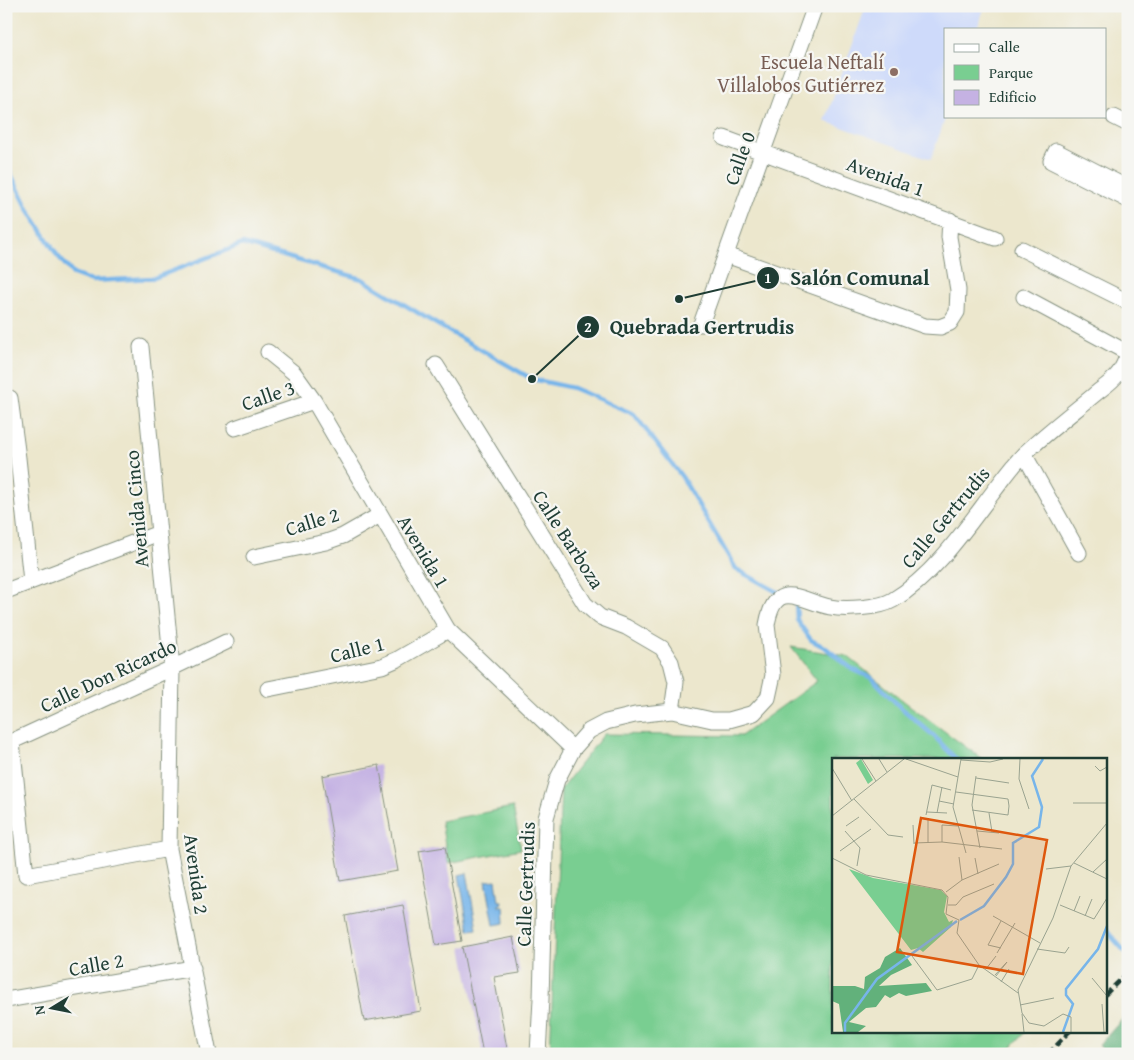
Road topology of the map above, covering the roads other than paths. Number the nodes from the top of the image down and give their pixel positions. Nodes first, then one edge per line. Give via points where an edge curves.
1 (815, 6) edge
2 (1114, 117) dead end
3 (1128, 124) edge
4 (724, 138) dead end
5 (762, 152) junction
6 (1128, 188) edge
7 (1128, 200) edge
8 (950, 220) junction
9 (996, 238) dead end
10 (1022, 249) dead end
11 (726, 255) junction
12 (1024, 297) dead end
13 (1128, 302) edge
14 (701, 324) dead end
15 (141, 347) dead end
16 (268, 352) dead end
17 (1128, 354) edge
18 (436, 365) dead end
19 (1123, 376) edge
20 (10, 398) dead end
21 (314, 401) junction
22 (235, 428) dead end
23 (1024, 454) junction
24 (12, 456) edge
25 (380, 515) junction
26 (159, 533) junction
27 (1079, 554) dead end
28 (254, 557) dead end
29 (31, 581) junction
30 (6, 591) edge
31 (448, 630) junction
32 (226, 642) dead end
33 (172, 668) junction
34 (268, 689) dead end
35 (672, 711) junction
36 (9, 743) edge
37 (573, 749) junction
38 (170, 849) junction
39 (193, 968) junction
40 (6, 1000) edge
41 (209, 1054) edge
42 (538, 1054) edge

1 - 5 street, Calle 0
2 - 3 street
4 - 5 street, Avenida 1
5 - 8 street, Avenida 1
5 - 11 street, Calle 0
6 - 7 street via 1056,151 1051,161
8 - 9 street, Avenida 1
8 - 11 street via 949,237 958,290 957,312 950,323 940,327 925,326
10 - 13 street
11 - 14 street, Calle 0
12 - 17 street
15 - 26 street, Avenida Cinco
16 - 21 street, Avenida 1 via 294,373
17 - 19 street, Calle Gertrudis
18 - 35 street, Calle Barboza via 585,604 600,617 626,627 662,648 676,682
19 - 23 street, Calle Gertrudis
20 - 24 street
21 - 22 street, Calle 3
21 - 25 street, Avenida 1
23 - 27 street
23 - 35 street, Calle Gertrudis via 947,551 918,582 892,601 870,607 831,607 795,596 778,599 767,625 773,675 768,698 754,713 730,720 712,720
24 - 29 street
25 - 28 street, Calle 2 via 326,542
25 - 31 street, Avenida 1
26 - 29 street
26 - 33 street, Avenida Cinco
29 - 30 street
31 - 34 street, Calle 1 via 382,666
31 - 37 street, Avenida 1
32 - 33 street, Calle Don Ricardo
33 - 36 street, Calle Don Ricardo
33 - 38 street, Avenida 2
35 - 37 street, Calle Gertrudis via 606,722 588,731
36 - 38 street via 26,875
37 - 42 street, Calle Gertrudis via 557,780 546,818
38 - 39 street, Avenida 2
39 - 40 street, Calle 2
39 - 41 street, Avenida 2

